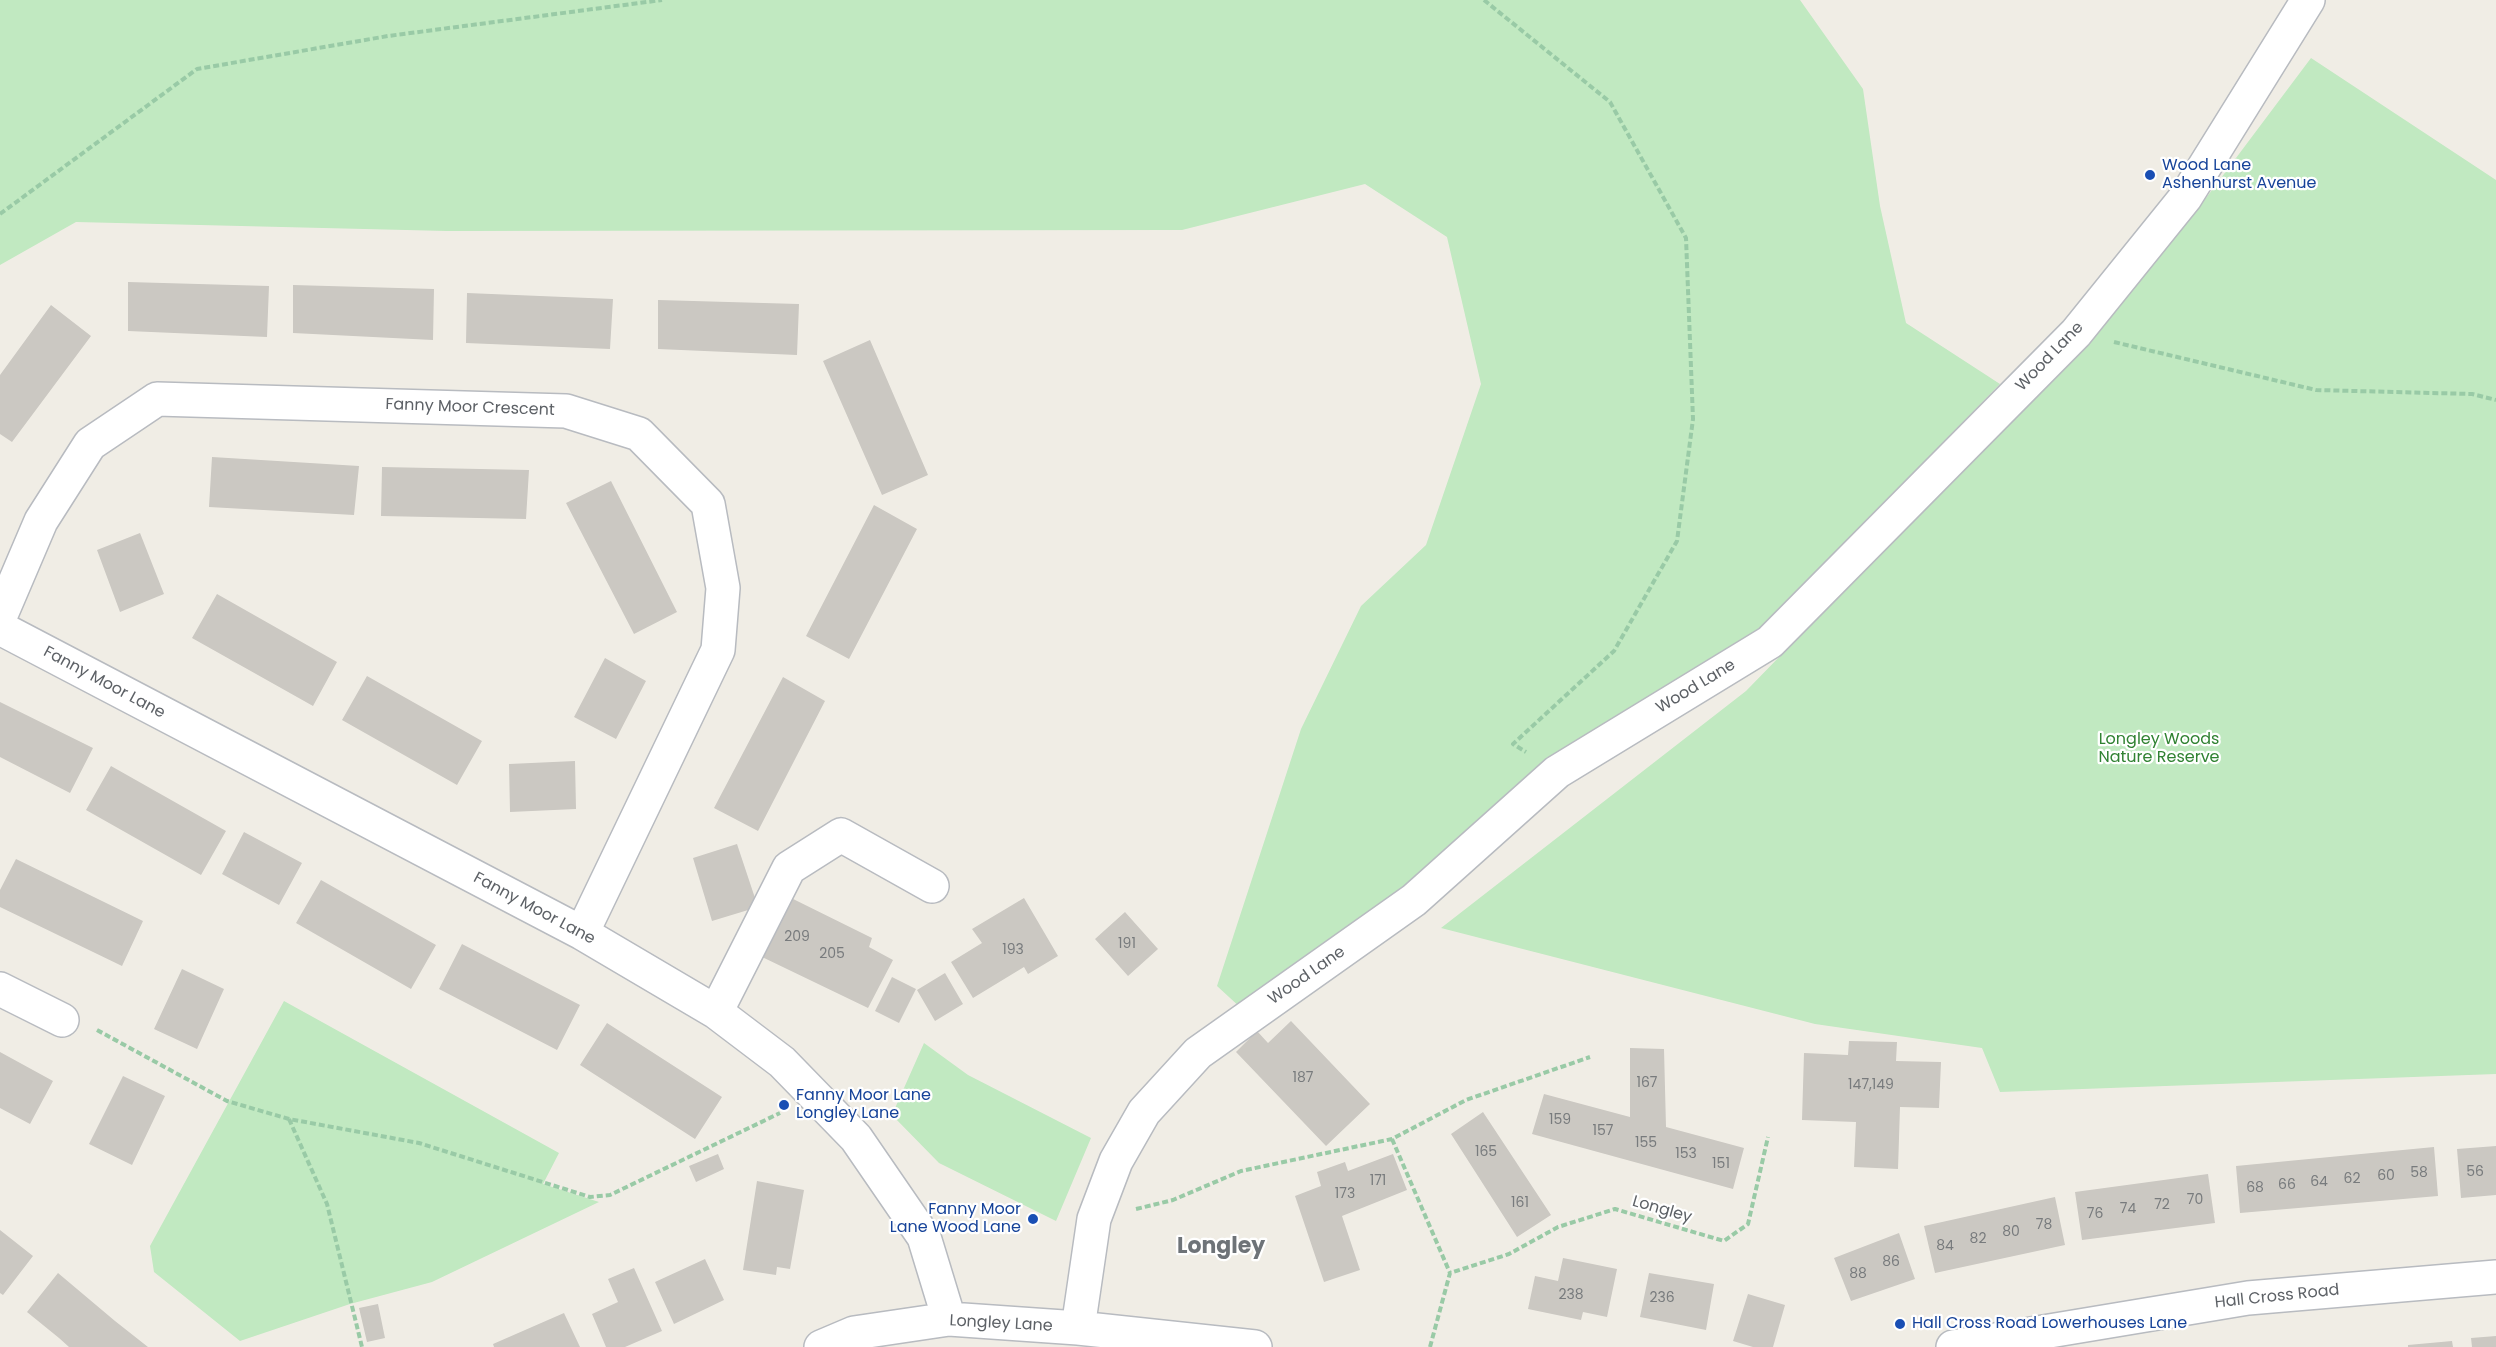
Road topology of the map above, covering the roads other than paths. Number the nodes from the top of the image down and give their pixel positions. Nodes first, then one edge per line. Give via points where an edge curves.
1 (2308, 0) edge
2 (0, 617) edge
3 (0, 628) edge
4 (932, 886) dead end
5 (582, 933) junction
6 (0, 989) edge
7 (716, 1012) junction
8 (62, 1020) road end
9 (2496, 1277) edge
10 (949, 1319) junction
11 (1078, 1328) junction
12 (821, 1347) edge
13 (1255, 1347) edge
14 (1953, 1347) edge

1 - 11 street, Wood Lane via 2185,198 2076,333 1770,642 1557,772 1414,900 1198,1053 1144,1112 1116,1161 1094,1219
2 - 5 street, Fanny Moor Crescent via 41,521 90,444 157,399 566,411 639,434 708,504 723,588 718,650
3 - 5 street, Fanny Moor Lane
4 - 7 street via 841,835 789,868
5 - 7 street, Fanny Moor Lane
6 - 8 street
7 - 10 street, Fanny Moor Lane via 782,1062 856,1138 924,1237
9 - 14 street, Hall Cross Road via 2248,1298
10 - 11 street, Longley Lane
10 - 12 street, Longley Lane via 854,1333
11 - 13 street, Longley Lane

